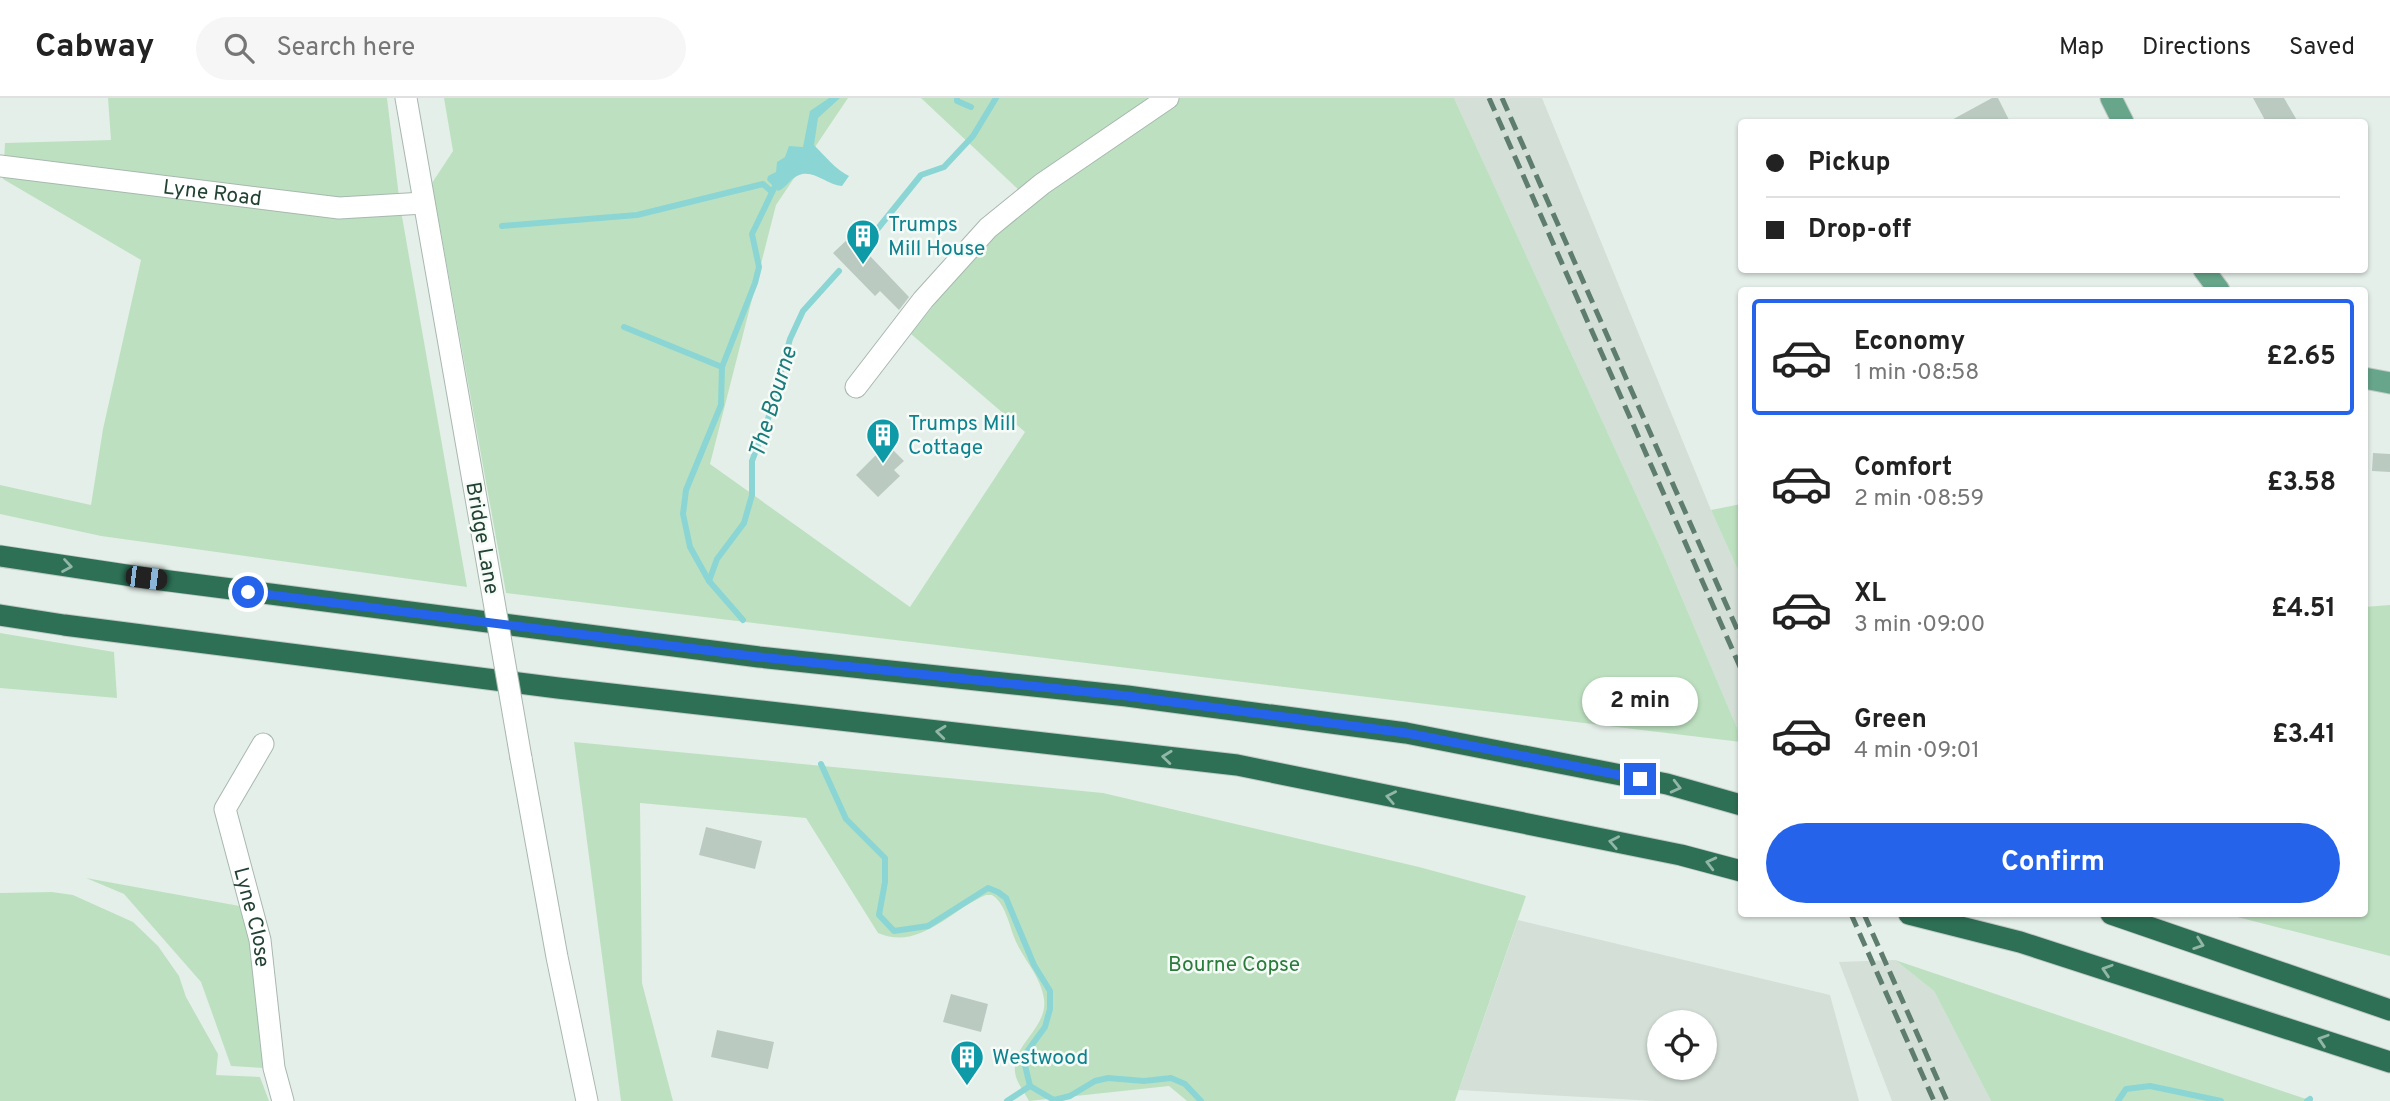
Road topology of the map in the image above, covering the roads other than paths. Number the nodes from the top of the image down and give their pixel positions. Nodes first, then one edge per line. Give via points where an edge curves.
1 (406, 98) edge
2 (1168, 98) edge
3 (2111, 98) edge
4 (2122, 119) edge
5 (0, 166) edge
6 (424, 203) junction
7 (2368, 379) edge
8 (2390, 383) edge
9 (856, 387) dead end
10 (0, 556) edge
11 (0, 615) edge
12 (263, 744) dead end
13 (1738, 804) edge
14 (1738, 870) edge
15 (1921, 917) edge
16 (2120, 917) edge
17 (2390, 1010) edge
18 (2390, 1062) edge
19 (283, 1101) edge
20 (587, 1101) edge

1 - 6 street, Bridge Lane
2 - 9 street via 1042,184 988,228 923,300
3 - 4 main road
5 - 6 street, Lyne Road via 339,208
6 - 20 street, Bridge Lane, bridge via 557,957
7 - 8 main road
10 -> 13 highway via 732,654 1127,696 1406,733 1667,784
14 -> 11 highway via 1237,765 558,688
12 - 19 street, Lyne Close via 225,809 260,940 274,1068
18 -> 15 highway via 2020,942
16 -> 17 highway

